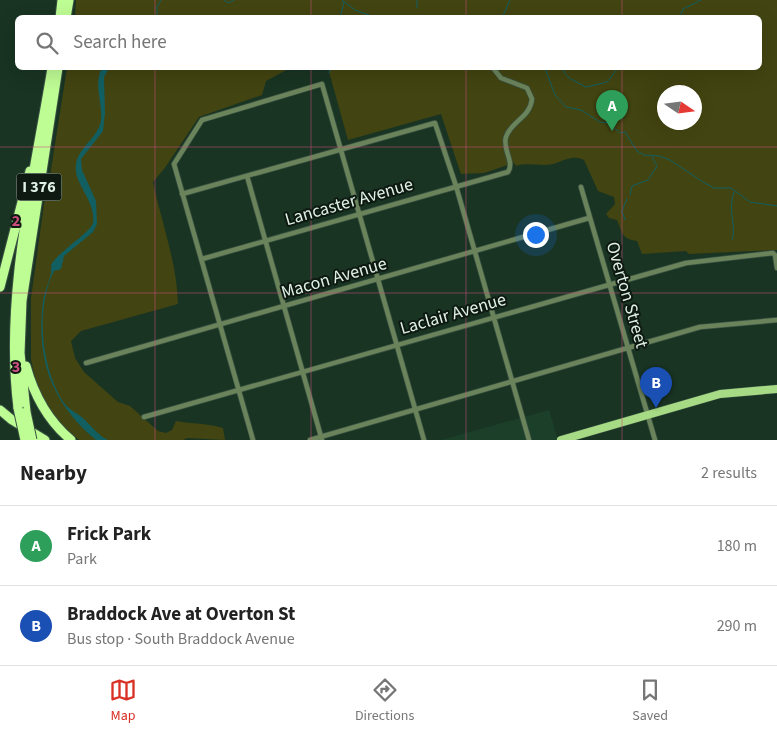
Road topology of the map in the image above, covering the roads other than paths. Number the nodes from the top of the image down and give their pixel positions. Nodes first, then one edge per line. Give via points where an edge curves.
1 (62, 0) edge
2 (69, 0) edge
3 (60, 15) edge
4 (66, 15) edge
5 (52, 70) edge
6 (58, 70) edge
7 (495, 70) edge
8 (44, 113) junction
9 (341, 148) junction
10 (247, 176) junction
11 (456, 186) junction
12 (581, 187) dead end
13 (182, 194) junction
14 (360, 213) junction
15 (592, 219) junction
16 (13, 236) junction
17 (265, 241) junction
18 (474, 252) junction
19 (27, 259) junction
20 (202, 259) junction
21 (0, 264) edge
22 (777, 268) edge
23 (378, 279) junction
24 (610, 283) junction
25 (0, 287) edge
26 (284, 306) junction
27 (493, 317) junction
28 (777, 320) edge
29 (221, 324) junction
30 (397, 344) junction
31 (629, 349) junction
32 (86, 363) dead end
33 (26, 366) junction
34 (302, 372) junction
35 (511, 383) junction
36 (777, 389) edge
37 (239, 390) junction
38 (0, 410) edge
39 (416, 410) junction
40 (25, 412) junction
41 (648, 415) junction
42 (144, 417) dead end
43 (322, 438) edge
44 (25, 440) edge
45 (32, 440) edge
46 (38, 440) edge
47 (45, 440) edge
48 (70, 440) edge
49 (253, 440) edge
50 (310, 440) edge
51 (424, 440) edge
52 (529, 440) edge
53 (561, 440) edge
54 (655, 440) edge

1 - 3 highway
2 - 4 highway
5 - 8 highway, I 376
6 - 19 highway, I 376
7 - 11 street, Lancaster Avenue via 501,78 527,88 532,99 527,114 510,129 506,138 511,168 504,174
8 - 16 highway
8 - 40 highway, I 376 via 15,300 13,353
9 - 10 street
9 - 11 street via 435,122
9 - 13 street via 322,84 202,120 174,164
9 - 14 street
10 - 13 street
10 - 17 street
11 - 14 street, Lancaster Avenue
11 - 18 street
12 - 15 street, Overton Street
13 - 20 street
14 - 17 street, Lancaster Avenue
14 - 23 street
15 - 18 street, Macon Avenue
15 - 24 street, Overton Street
16 - 21 highway
16 - 25 highway
17 - 20 street, Lancaster Avenue
17 - 26 street
18 - 23 street, Macon Avenue
18 - 27 street
19 - 33 highway
19 - 40 highway, I 376 via 20,340
20 - 29 street
22 - 24 street, Laclair Avenue via 772,253 692,261
23 - 26 street, Macon Avenue
23 - 30 street
24 - 27 street, Laclair Avenue
24 - 31 street, Overton Street
26 - 29 street, Macon Avenue
26 - 34 street
27 - 30 street, Laclair Avenue
27 - 35 street
28 - 31 street via 700,327
29 - 32 street, Macon Avenue
29 - 37 street
30 - 34 street, Laclair Avenue
30 - 39 street
31 - 35 street
31 - 41 street, Overton Street
33 - 40 highway
33 - 48 highway via 42,408
34 - 37 street, Laclair Avenue
34 - 43 street
35 - 39 street
35 - 52 street
36 - 41 main road via 720,394
37 - 42 street, Laclair Avenue
37 - 49 street
38 - 47 highway
39 - 43 street
39 - 51 street
40 - 44 highway, I 376, bridge
40 - 45 highway, I 376, bridge
40 - 46 highway
41 - 53 main road
41 - 54 street, Overton Street
43 - 50 street

